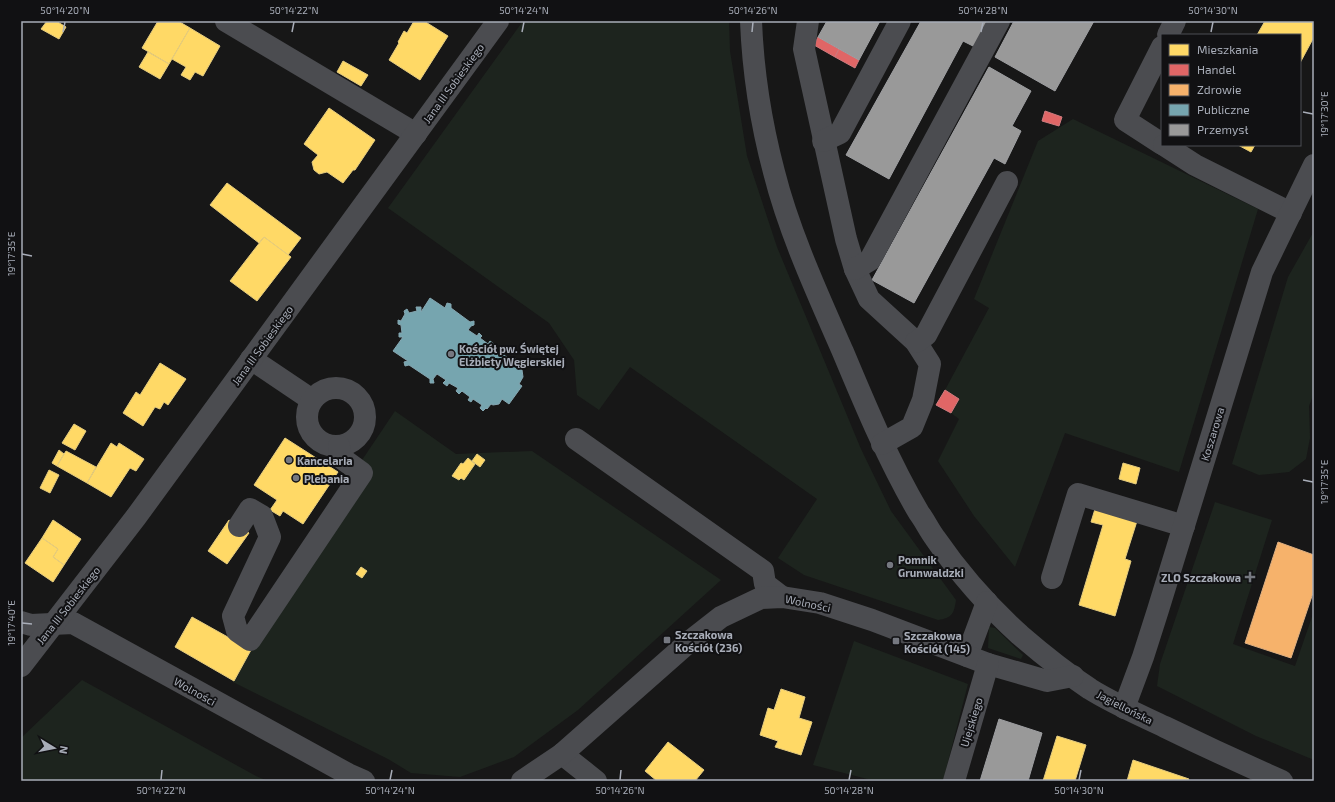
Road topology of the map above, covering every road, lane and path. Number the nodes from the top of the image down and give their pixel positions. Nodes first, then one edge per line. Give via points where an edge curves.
1 (226, 21) edge
2 (498, 21) edge
3 (750, 21) edge
4 (808, 21) edge
5 (900, 21) edge
6 (999, 21) edge
7 (1175, 21) edge
8 (1168, 34) edge
9 (1161, 49) edge
10 (416, 134) junction
11 (824, 141) junction
12 (1161, 143) edge
13 (1166, 146) edge
14 (1314, 166) edge
15 (1007, 182) dead end
16 (1291, 213) junction
17 (855, 269) junction
18 (916, 342) junction
19 (251, 359) junction
20 (312, 400) junction
21 (576, 439) dead end
22 (882, 444) junction
23 (339, 446) junction
24 (239, 526) dead end
25 (1184, 526) junction
26 (1052, 578) dead end
27 (782, 597) junction
28 (987, 602) junction
29 (21, 622) edge
30 (54, 625) junction
31 (967, 656) junction
32 (988, 664) junction
33 (21, 666) edge
34 (1073, 676) junction
35 (1124, 708) junction
36 (562, 754) junction
37 (364, 781) edge
38 (522, 781) edge
39 (596, 781) edge
40 (954, 781) edge
41 (1282, 781) edge

1 - 10 street
2 - 10 street, Jana III Sobieskiego
3 - 22 street, Jagiellońska via 752,55 762,119 774,174 788,219
4 - 11 street via 804,49
5 - 11 street via 840,134
6 - 17 street via 870,260
7 - 8 street
9 - 12 street via 1125,120
10 - 19 street, Jana III Sobieskiego
11 - 17 street
13 - 16 street via 1194,165
14 - 16 street, Koszarowa
15 - 18 street via 926,335
16 - 25 street, Koszarowa via 1262,272
17 - 18 street via 869,299
18 - 22 street via 930,364 923,400 912,426
19 - 20 street
19 - 30 street, Jana III Sobieskiego
20 - 23 street via 308,409 309,428 321,442
20 - 23 street via 328,388 338,388 348,390 362,403 365,413 362,432 352,441
21 - 27 street via 763,571 765,584
22 - 28 street, Jagiellońska via 934,538
23 - 24 street via 340,458 362,473 250,640 236,631 233,616 270,537 262,516 250,509
25 - 26 street via 1078,494
25 - 35 street, Koszarowa
27 - 31 street, Wolności via 820,603
27 - 36 street, Wolności via 761,598 721,617
28 - 31 street
28 - 34 street, Jagiellońska via 1020,635
29 - 30 street, Wolności via 31,625
30 - 33 street, Jana III Sobieskiego
30 - 37 street, Wolności via 73,623
31 - 32 street, Wolności
32 - 34 street, Wolności via 1047,681
32 - 40 street, Ujejskiego
34 - 35 street, Jagiellońska
35 - 41 street, Jagiellońska
36 - 38 street, Wolności
36 - 39 street

